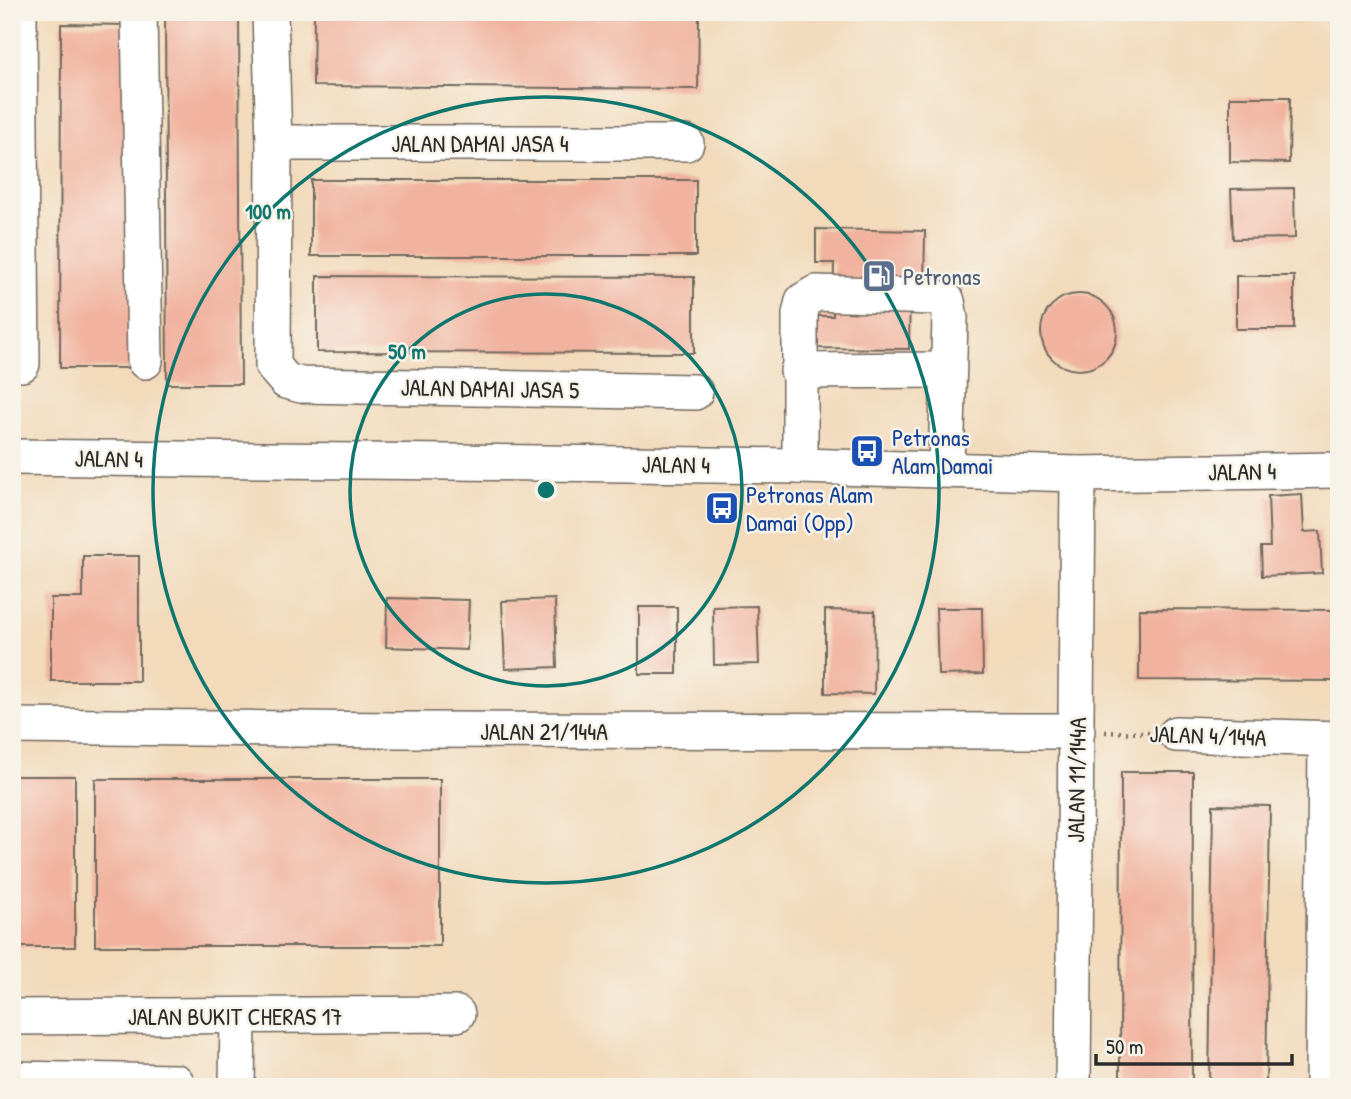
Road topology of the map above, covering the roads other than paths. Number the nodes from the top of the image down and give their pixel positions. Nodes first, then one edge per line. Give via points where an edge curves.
1 (139, 12) edge
2 (270, 12) edge
3 (18, 18) edge
4 (274, 143) junction
5 (686, 143) dead end
6 (145, 361) dead end
7 (22, 364) dead end
8 (948, 370) junction
9 (799, 371) junction
10 (695, 392) dead end
11 (12, 457) edge
12 (800, 466) junction
13 (946, 469) junction
14 (1339, 470) edge
15 (1078, 474) junction
16 (12, 726) edge
17 (1077, 731) junction
18 (1176, 734) road end
19 (1332, 739) edge
20 (1331, 989) edge
21 (457, 1014) dead end
22 (238, 1016) junction
23 (12, 1017) edge
24 (12, 1079) edge
25 (176, 1087) edge
26 (237, 1087) edge
27 (1073, 1087) edge
28 (1323, 1087) edge

1 - 6 street
2 - 4 street
3 - 7 street
4 - 5 street, JALAN DAMAI JASA 4
4 - 10 street, JALAN DAMAI JASA 5 via 273,366 286,381 301,385
8 - 9 street
8 - 9 street via 947,300 816,293 803,301 800,314
8 - 13 street
9 - 12 street
11 - 12 street, JALAN 4
12 - 13 street, JALAN 4
13 - 15 street, JALAN 4
14 - 15 street, JALAN 4
15 - 17 street, JALAN 11/144A
16 - 17 street, JALAN 21/144A
17 - 27 street, JALAN 11/144A
18 - 19 street, JALAN 4/144A
19 - 20 street
20 - 28 street
21 - 22 street, JALAN BUKIT CHERAS 17
22 - 23 street, JALAN BUKIT CHERAS 17
22 - 26 street
24 - 25 street via 176,1082

